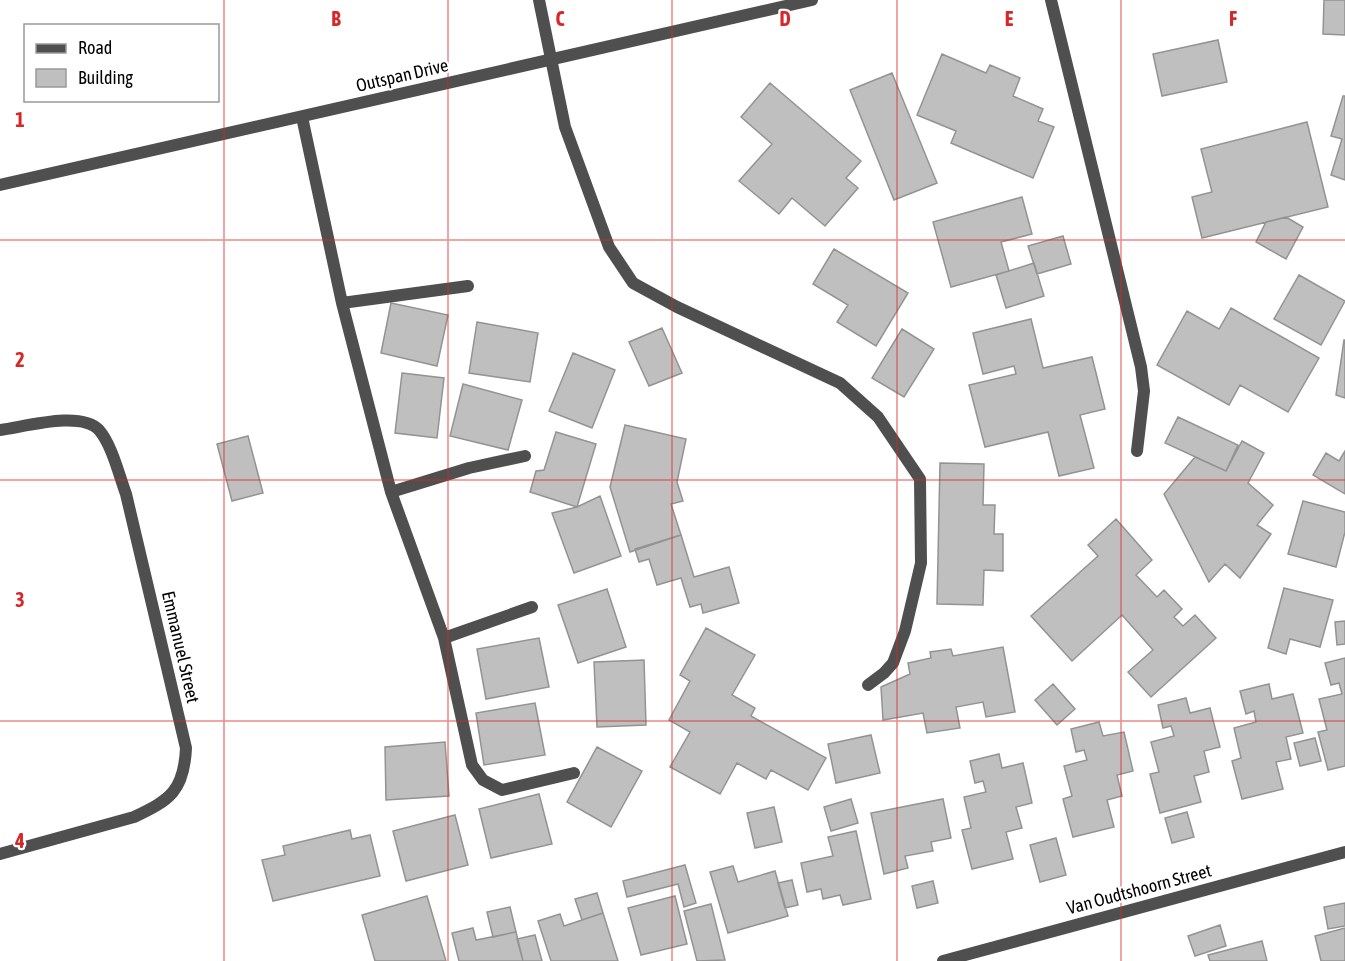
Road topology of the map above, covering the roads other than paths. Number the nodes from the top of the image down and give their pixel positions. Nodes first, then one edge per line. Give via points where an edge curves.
1 (539, 0) edge
2 (813, 0) edge
3 (1051, 0) edge
4 (552, 60) junction
5 (302, 117) junction
6 (0, 185) edge
7 (468, 286) dead end
8 (342, 303) junction
9 (0, 430) edge
10 (1137, 451) dead end
11 (525, 456) dead end
12 (391, 492) junction
13 (532, 607) dead end
14 (444, 638) junction
15 (868, 685) dead end
16 (574, 772) dead end
17 (1345, 852) edge
18 (0, 854) edge
19 (943, 961) edge

1 - 4 street
2 - 4 street, Outspan Drive
3 - 10 street via 1142,367 1144,391
4 - 5 street, Outspan Drive
4 - 15 street via 565,127 609,247 633,283 840,383 878,417 920,479 921,563 905,631 893,663
5 - 6 street, Outspan Drive
5 - 8 street
7 - 8 street
8 - 12 street
9 - 18 street, Emmanuel Street via 64,420 81,421 98,430 126,494 186,748 178,786 169,798 148,810 119,822
11 - 12 street
12 - 14 street
13 - 14 street
14 - 16 street via 472,765 483,780 502,790
17 - 19 street, Van Oudtshoorn Street

